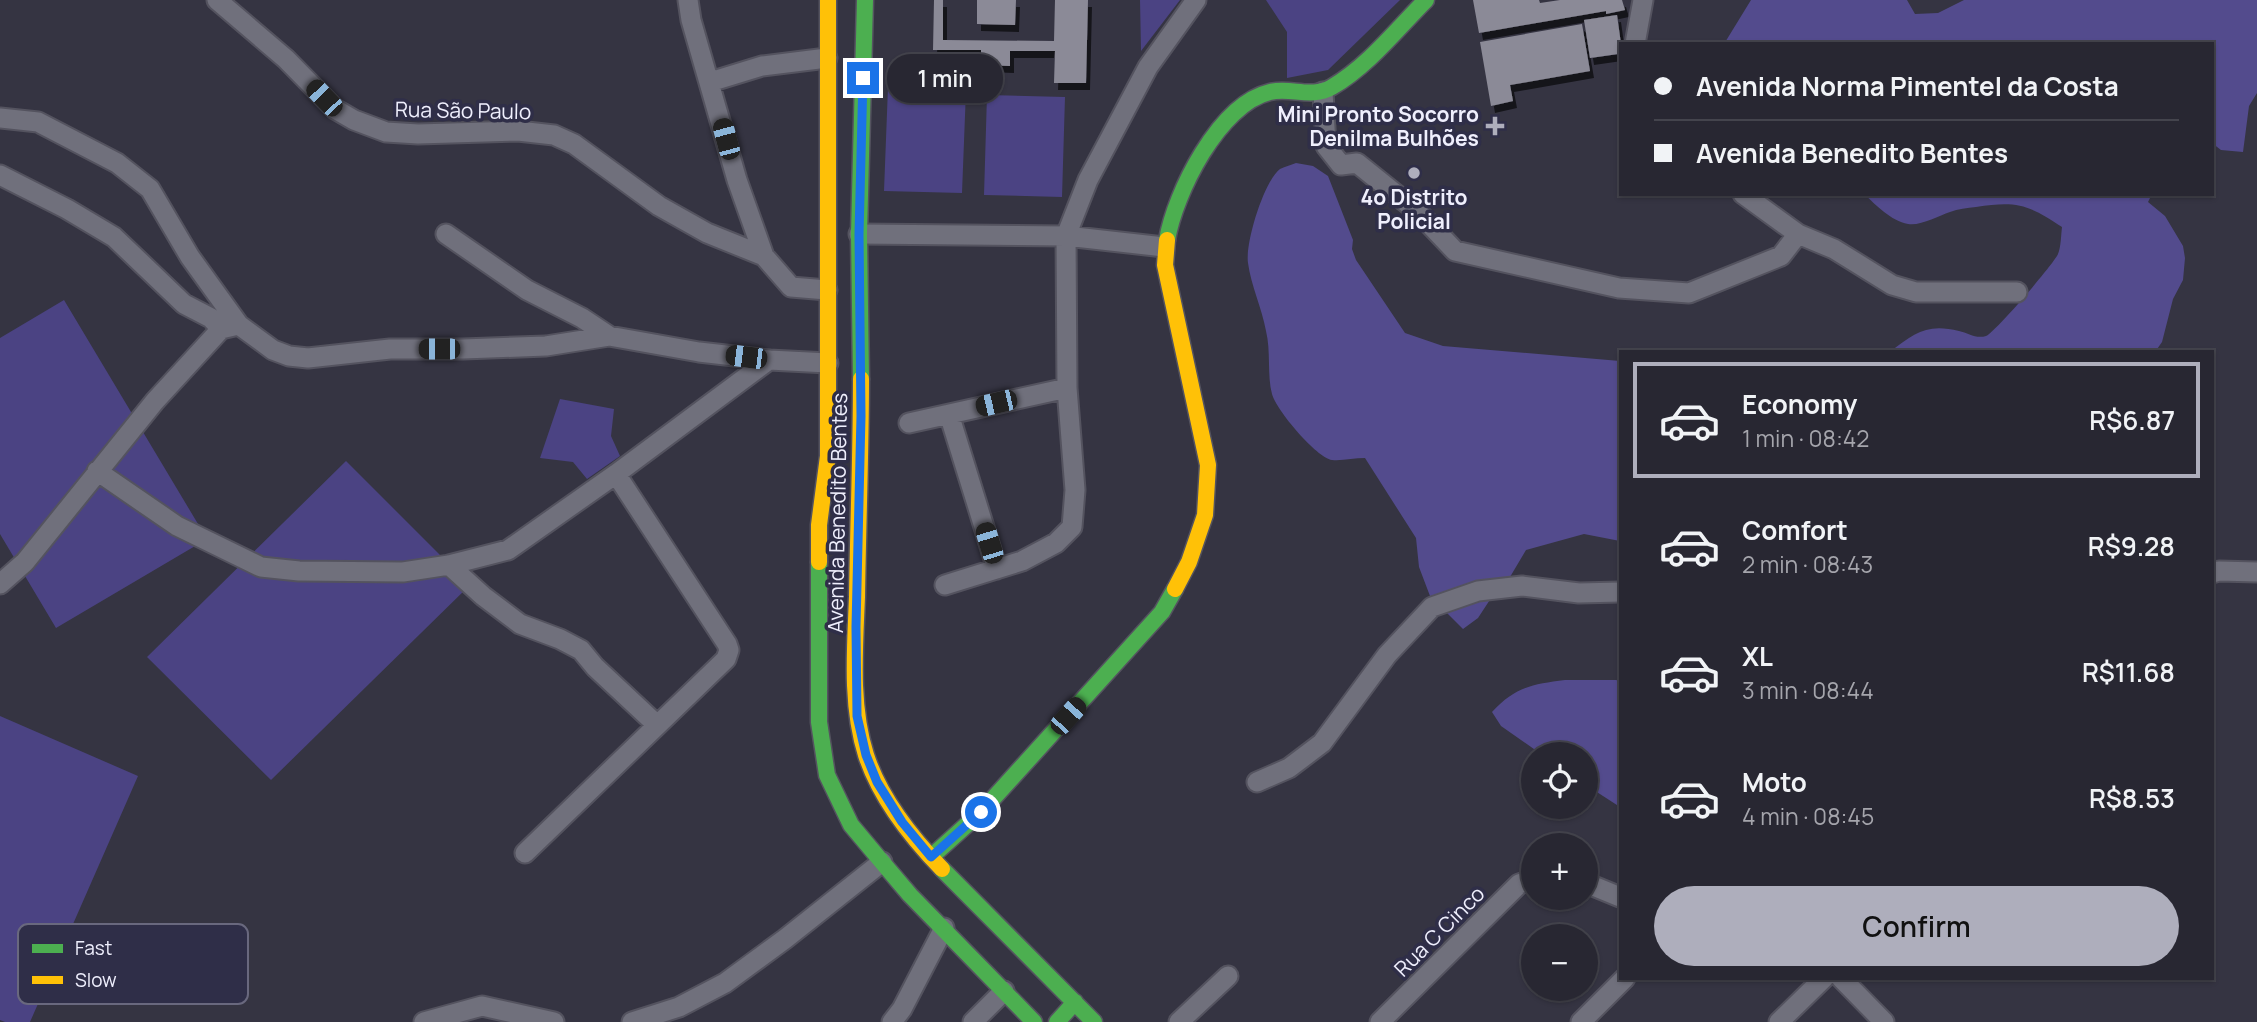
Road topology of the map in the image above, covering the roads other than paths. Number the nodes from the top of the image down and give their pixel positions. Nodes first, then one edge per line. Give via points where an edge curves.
1 (218, 0) edge
2 (688, 0) edge
3 (828, 0) edge
4 (865, 0) edge
5 (1196, 0) edge
6 (1426, 0) edge
7 (1643, 0) edge
8 (1635, 42) edge
9 (827, 58) junction
10 (710, 82) junction
11 (1323, 92) junction
12 (0, 118) edge
13 (0, 175) edge
14 (1746, 196) edge
15 (446, 234) dead end
16 (859, 234) junction
17 (1798, 234) junction
18 (1066, 236) junction
19 (1164, 247) junction
20 (764, 256) junction
21 (827, 290) junction
22 (2017, 292) dead end
23 (230, 327) junction
24 (609, 337) junction
25 (769, 360) junction
26 (828, 363) junction
27 (1067, 388) junction
28 (950, 414) junction
29 (909, 423) dead end
30 (828, 456) junction
31 (860, 456) junction
32 (97, 471) junction
33 (616, 474) junction
34 (449, 565) junction
35 (997, 569) junction
36 (2214, 572) edge
37 (2257, 572) edge
38 (0, 584) edge
39 (945, 585) dead end
40 (1619, 592) edge
41 (657, 725) junction
42 (1257, 782) dead end
43 (525, 853) dead end
44 (931, 857) junction
45 (881, 862) junction
46 (1521, 883) edge
47 (1598, 888) edge
48 (1619, 897) edge
49 (944, 928) junction
50 (1228, 976) dead end
51 (1623, 980) edge
52 (1822, 980) edge
53 (1843, 980) edge
54 (1004, 991) junction
55 (1075, 1002) junction
56 (424, 1022) edge
57 (554, 1022) edge
58 (632, 1022) edge
59 (892, 1022) edge
60 (973, 1022) edge
61 (1034, 1022) edge
62 (1057, 1022) edge
63 (1094, 1022) edge
64 (1179, 1022) edge
65 (1380, 1022) edge
66 (1581, 1022) edge
67 (1779, 1022) edge
68 (1884, 1022) edge

1 - 20 street, Rua São Paulo via 335,109 354,120 386,132 554,135 574,144 659,206 707,233
2 - 10 street
3 - 9 street, Avenida Benedito Bentes
4 - 16 street, Avenida Benedito Bentes
5 - 18 street via 1148,67 1088,180
6 - 11 street via 1347,77
7 - 8 street
9 - 10 street via 762,66
9 - 21 street, Avenida Benedito Bentes
10 - 20 street
11 - 17 street via 1326,146 1341,165 1357,163 1418,212 1455,251 1619,288 1689,293 1781,256
11 - 19 street via 1270,92 1248,102 1201,158 1180,195
12 - 23 street via 38,122 117,163 150,189
13 - 23 street via 114,237 184,304
14 - 17 street
15 - 24 street via 527,290
16 - 18 street
16 - 31 street, Avenida Benedito Bentes
17 - 22 street via 1834,249 1892,285 1916,292
18 - 19 street
18 - 27 street
19 - 44 street via 1164,265 1208,465 1205,514 1189,562 1162,612 981,812
20 - 21 street via 791,287
21 - 26 street, Avenida Benedito Bentes
23 - 24 street via 289,356 308,358 390,349 546,346
23 - 32 street via 155,401
24 - 25 street
25 - 26 street
25 - 33 street
26 - 30 street, Avenida Benedito Bentes
27 - 28 street
27 - 35 street via 1075,490 1072,527 1056,542
28 - 29 street
28 - 35 street
30 - 31 street
30 - 45 street, Avenida Benedito Bentes via 819,525 819,722 827,775 851,825
31 - 44 street, Avenida Benedito Bentes via 857,716 877,782
32 - 34 street via 177,526 261,567 403,572
32 - 38 street via 25,562
33 - 34 street via 508,550
33 - 41 street via 729,650 726,659
34 - 41 street via 520,624 581,650
35 - 39 street
36 - 37 street
40 - 42 street via 1522,586 1478,592 1432,607 1387,655 1322,743 1289,768
41 - 43 street
44 - 55 street, Avenida Benedito Bentes
45 - 49 street, Avenida Benedito Bentes
45 - 58 street via 724,983 679,1007
46 - 65 street, Rua C Cinco
47 - 48 street
49 - 54 street, Avenida Benedito Bentes
49 - 59 street
50 - 64 street
51 - 66 street
52 - 67 street
53 - 68 street
54 - 60 street
54 - 61 street, Avenida Benedito Bentes
55 - 62 street
55 - 63 street, Avenida Benedito Bentes
56 - 57 street via 482,1006

